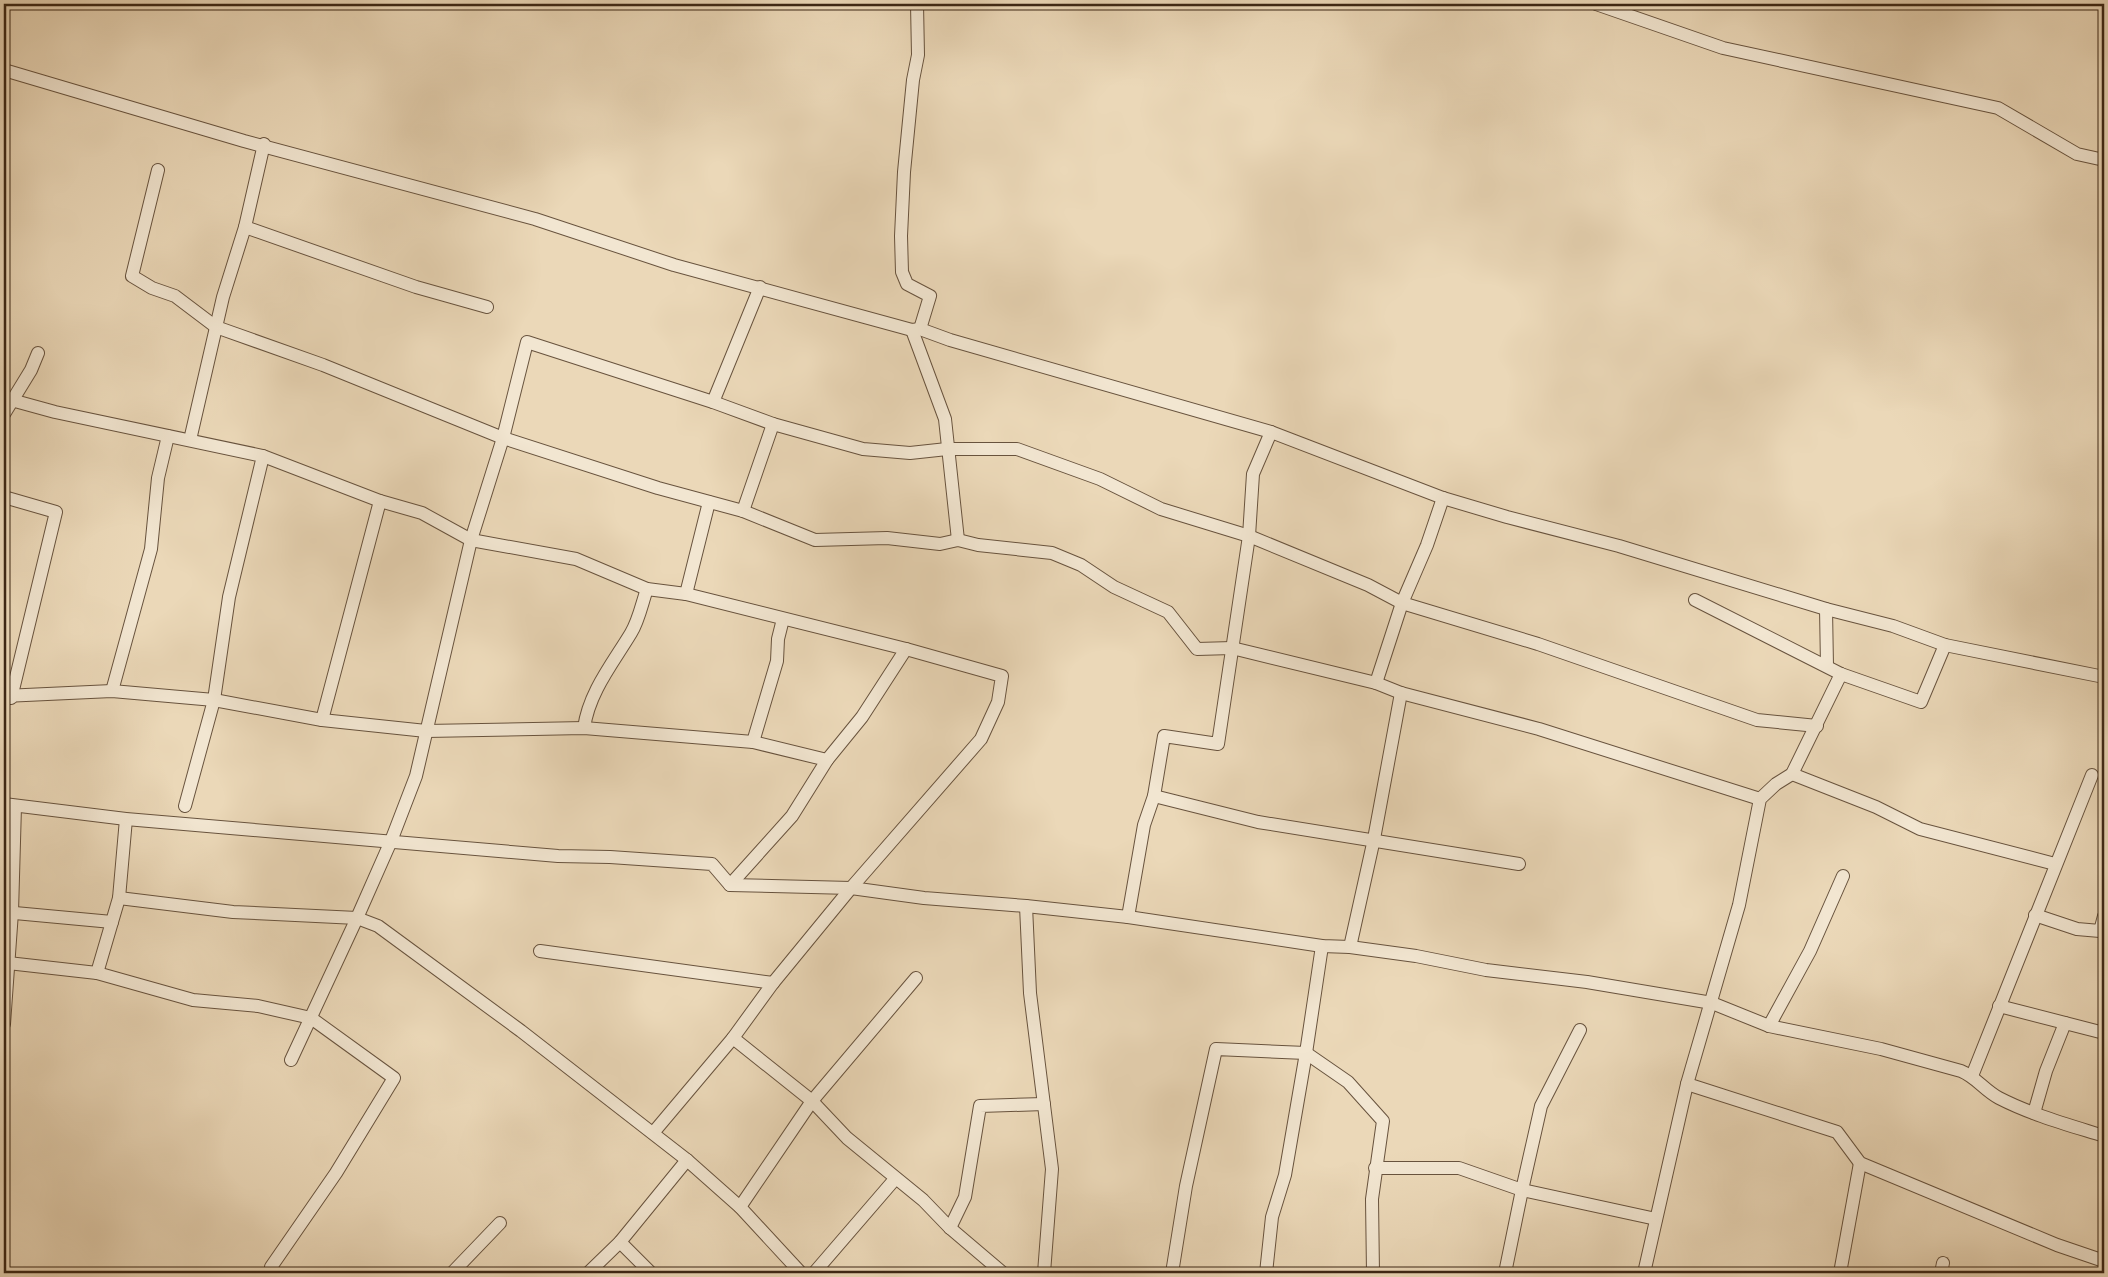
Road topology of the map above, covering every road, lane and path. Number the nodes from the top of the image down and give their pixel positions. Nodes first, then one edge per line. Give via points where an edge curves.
1 (917, 4) edge
2 (1596, 4) edge
3 (4, 70) edge
4 (264, 144) junction
5 (2104, 160) edge
6 (158, 170) dead end
7 (245, 227) junction
8 (760, 287) junction
9 (486, 307) dead end
10 (216, 327) junction
11 (916, 329) junction
12 (38, 353) dead end
13 (8, 399) edge
14 (713, 402) junction
15 (4, 414) edge
16 (773, 424) junction
17 (1271, 432) junction
18 (168, 436) junction
19 (503, 438) junction
20 (190, 440) junction
21 (947, 449) junction
22 (263, 456) junction
23 (4, 497) edge
24 (1443, 498) junction
25 (380, 501) junction
26 (709, 502) junction
27 (743, 511) junction
28 (1249, 536) junction
29 (471, 540) junction
30 (958, 540) junction
31 (647, 589) junction
32 (686, 594) junction
33 (1695, 600) dead end
34 (1402, 603) junction
35 (1826, 609) junction
36 (783, 619) junction
37 (1945, 645) junction
38 (1232, 648) junction
39 (906, 649) junction
40 (1826, 666) junction
41 (1841, 674) junction
42 (2104, 678) edge
43 (1376, 683) junction
44 (112, 691) junction
45 (1401, 693) junction
46 (7, 697) edge
47 (214, 700) junction
48 (322, 720) junction
49 (1817, 726) junction
50 (584, 728) junction
51 (426, 730) junction
52 (753, 742) junction
53 (826, 760) junction
54 (1792, 774) junction
55 (2092, 775) dead end
56 (1154, 796) junction
57 (1760, 799) junction
58 (9, 805) edge
59 (185, 806) dead end
60 (126, 819) junction
61 (1374, 839) junction
62 (391, 841) junction
63 (1519, 864) dead end
64 (2055, 864) junction
65 (1843, 876) dead end
66 (730, 885) junction
67 (851, 888) junction
68 (119, 898) junction
69 (1026, 906) junction
70 (8, 912) edge
71 (2035, 915) junction
72 (2104, 916) edge
73 (1128, 917) junction
74 (357, 918) junction
75 (112, 922) junction
76 (1322, 946) junction
77 (1350, 947) junction
78 (540, 951) dead end
79 (8, 963) junction
80 (97, 973) junction
81 (916, 978) dead end
82 (773, 983) junction
83 (1712, 1003) junction
84 (1999, 1006) junction
85 (310, 1018) junction
86 (2065, 1023) junction
87 (4, 1024) edge
88 (1769, 1026) junction
89 (1580, 1030) dead end
90 (2104, 1033) edge
91 (733, 1038) junction
92 (1306, 1053) junction
93 (290, 1060) dead end
94 (1972, 1076) junction
95 (1687, 1084) junction
96 (812, 1101) junction
97 (1044, 1104) junction
98 (2034, 1113) junction
99 (653, 1133) junction
100 (2104, 1136) edge
101 (687, 1160) junction
102 (1860, 1163) junction
103 (1375, 1168) junction
104 (895, 1179) junction
105 (1522, 1190) junction
106 (740, 1207) junction
107 (1656, 1220) junction
108 (500, 1223) dead end
109 (950, 1228) junction
110 (620, 1242) junction
111 (2104, 1262) edge
112 (272, 1271) edge
113 (452, 1273) edge
114 (588, 1273) edge
115 (651, 1273) edge
116 (801, 1273) edge
117 (814, 1273) edge
118 (1003, 1273) edge
119 (1044, 1273) edge
120 (1172, 1273) edge
121 (1266, 1273) edge
122 (1373, 1273) edge
123 (1505, 1273) edge
124 (1644, 1273) edge
125 (1840, 1273) edge

1 - 11 street via 918,55 904,172 901,257 907,284 930,296
2 - 5 street via 1723,48 1998,108 2077,154
3 - 4 street
4 - 7 street
4 - 8 street via 535,219 674,265
6 - 10 street via 132,276 175,296
7 - 9 street via 416,287
7 - 10 street
8 - 11 street
8 - 14 street
10 - 19 street via 324,365
10 - 20 street
11 - 17 street
11 - 21 street via 945,419
12 - 13 street
13 - 15 street
13 - 18 street
14 - 16 street
14 - 19 street via 528,342
16 - 21 street via 863,449 910,453
16 - 27 street
17 - 24 street
17 - 28 street via 1253,474
18 - 20 street
18 - 44 street via 158,478 150,549
19 - 26 street
19 - 29 street
20 - 22 street
21 - 28 street via 1017,449 1100,479 1161,509
21 - 30 street
22 - 25 street
22 - 47 street via 229,596
23 - 46 street via 56,512
24 - 34 street via 1427,546
24 - 35 street via 1618,546
25 - 29 street via 422,514
25 - 48 street
26 - 27 street
26 - 32 street
27 - 30 street via 815,540 887,538 940,544
28 - 34 street via 1368,585
28 - 38 street
29 - 31 street via 576,558
29 - 51 street
30 - 38 street via 1052,553 1168,612 1196,649
31 - 32 street
31 - 50 street via 632,631 592,698
32 - 36 street
33 - 40 street
34 - 43 street
34 - 49 street via 1538,644 1757,720
35 - 37 street via 1893,626
35 - 40 street
36 - 39 street
36 - 52 street via 777,661
37 - 41 street via 1921,702
37 - 42 street
38 - 43 street
38 - 56 street via 1218,744 1164,736
39 - 53 street via 862,717
39 - 67 street via 1002,676 998,702 981,739
40 - 41 street
41 - 49 street
43 - 45 street
44 - 46 street
44 - 47 street
45 - 57 street via 1539,728
45 - 61 street
47 - 48 street
47 - 59 street
48 - 51 street
49 - 54 street
50 - 51 street
50 - 52 street
51 - 62 street via 416,776
52 - 53 street
53 - 66 street via 792,816
54 - 57 street
54 - 64 street via 1876,807 1920,829
55 - 64 street
56 - 61 street via 1258,822
56 - 73 street via 1144,826
57 - 83 street via 1739,905
58 - 60 street
58 - 70 street
60 - 62 street
60 - 68 street
61 - 63 street
61 - 77 street
62 - 66 street via 558,856 712,864
62 - 74 street
64 - 71 street
65 - 88 street via 1810,951
66 - 67 street
67 - 69 street
67 - 82 street
68 - 74 street via 233,912
68 - 75 street
69 - 73 street
69 - 97 street via 1030,993
70 - 75 street
70 - 79 street
71 - 72 street via 2077,928 2100,931
71 - 84 street
73 - 76 street
74 - 85 street
74 - 99 street via 378,926
75 - 80 street
76 - 77 street
76 - 92 street
77 - 83 street
78 - 82 street
79 - 80 street
79 - 87 street
80 - 85 street via 193,1000 258,1006
81 - 96 street
82 - 91 street
83 - 88 street
83 - 95 street
84 - 86 street
84 - 94 street
85 - 93 street
85 - 112 street via 394,1078
86 - 90 street
86 - 98 street
88 - 94 street via 1881,1050
89 - 105 street via 1541,1106
91 - 96 street
91 - 99 street
92 - 103 street via 1348,1082 1383,1121
92 - 120 street via 1216,1048 1186,1186
92 - 121 street via 1285,1175 1272,1217
94 - 98 street via 1996,1096
95 - 102 street via 1836,1132
95 - 107 street
96 - 104 street via 847,1138
96 - 106 street
97 - 109 street via 980,1106 966,1197
97 - 119 street via 1052,1169
98 - 100 street
99 - 101 street
101 - 106 street
101 - 110 street
102 - 111 street
102 - 125 street
103 - 105 street via 1459,1168
103 - 122 street
104 - 109 street via 923,1200
104 - 117 street
105 - 107 street
105 - 123 street
106 - 116 street
107 - 124 street
108 - 113 street
109 - 118 street
110 - 114 street
110 - 115 street

